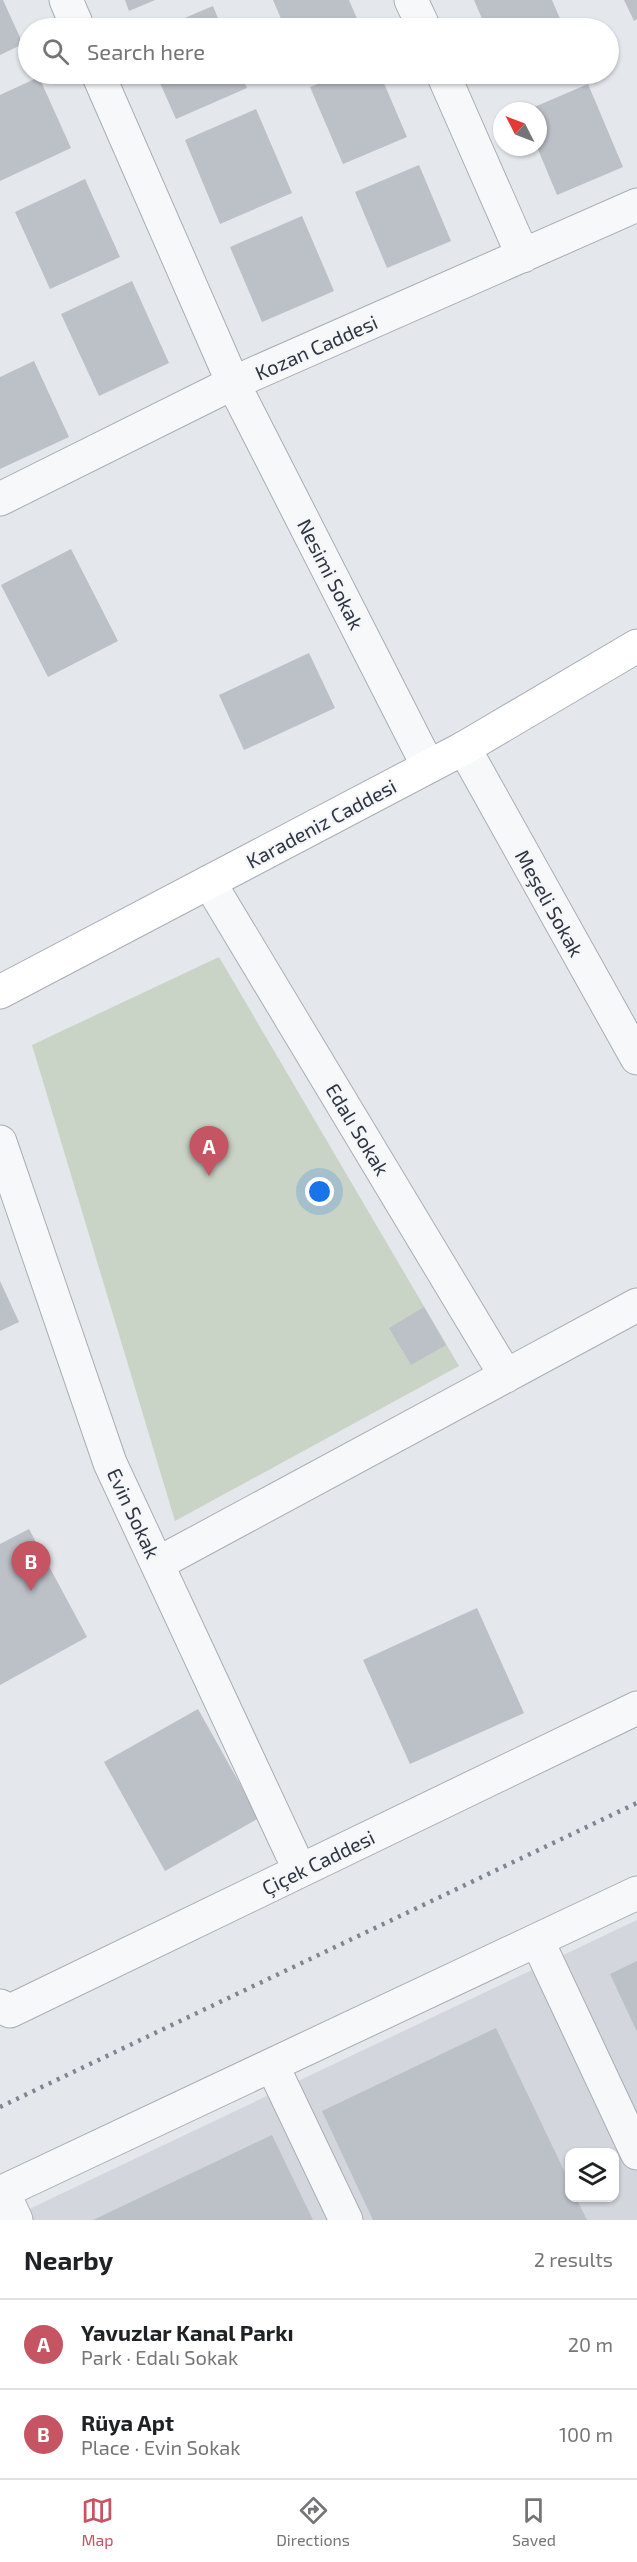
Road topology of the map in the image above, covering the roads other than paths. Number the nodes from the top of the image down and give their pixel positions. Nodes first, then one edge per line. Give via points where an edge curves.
1 (66, 0) edge
2 (411, 0) edge
3 (74, 18) edge
4 (419, 18) edge
5 (102, 84) edge
6 (447, 84) edge
7 (637, 206) edge
8 (522, 256) junction
9 (233, 383) junction
10 (0, 500) edge
11 (637, 646) edge
12 (464, 748) junction
13 (428, 766) junction
14 (209, 882) junction
15 (0, 992) edge
16 (637, 1058) edge
17 (0, 1142) edge
18 (637, 1305) edge
19 (506, 1376) junction
20 (157, 1564) junction
21 (637, 1708) edge
22 (300, 1871) junction
23 (637, 1893) edge
24 (537, 1940) junction
25 (0, 2006) edge
26 (272, 2065) junction
27 (637, 2153) edge
28 (6, 2202) edge
29 (346, 2220) edge

1 - 3 street
2 - 4 street
5 - 9 street, Nesimi Sokak
6 - 8 street
7 - 8 street, Kozan Caddesi
8 - 9 street, Kozan Caddesi
9 - 10 street, Kozan Caddesi
9 - 13 street, Nesimi Sokak
11 - 12 street, Karadeniz Caddesi
12 - 13 street, Karadeniz Caddesi
12 - 16 street, Meşeli Sokak
13 - 14 street, Karadeniz Caddesi
14 - 15 street, Karadeniz Caddesi
14 - 19 street, Edalı Sokak
17 - 20 street, Evin Sokak via 110,1463
18 - 19 street
19 - 20 street
20 - 22 street, Evin Sokak
21 - 22 street, Çiçek Caddesi
22 - 25 street, Çiçek Caddesi via 10,2011
23 - 24 street
24 - 26 street
24 - 27 street
26 - 28 street
26 - 29 street

